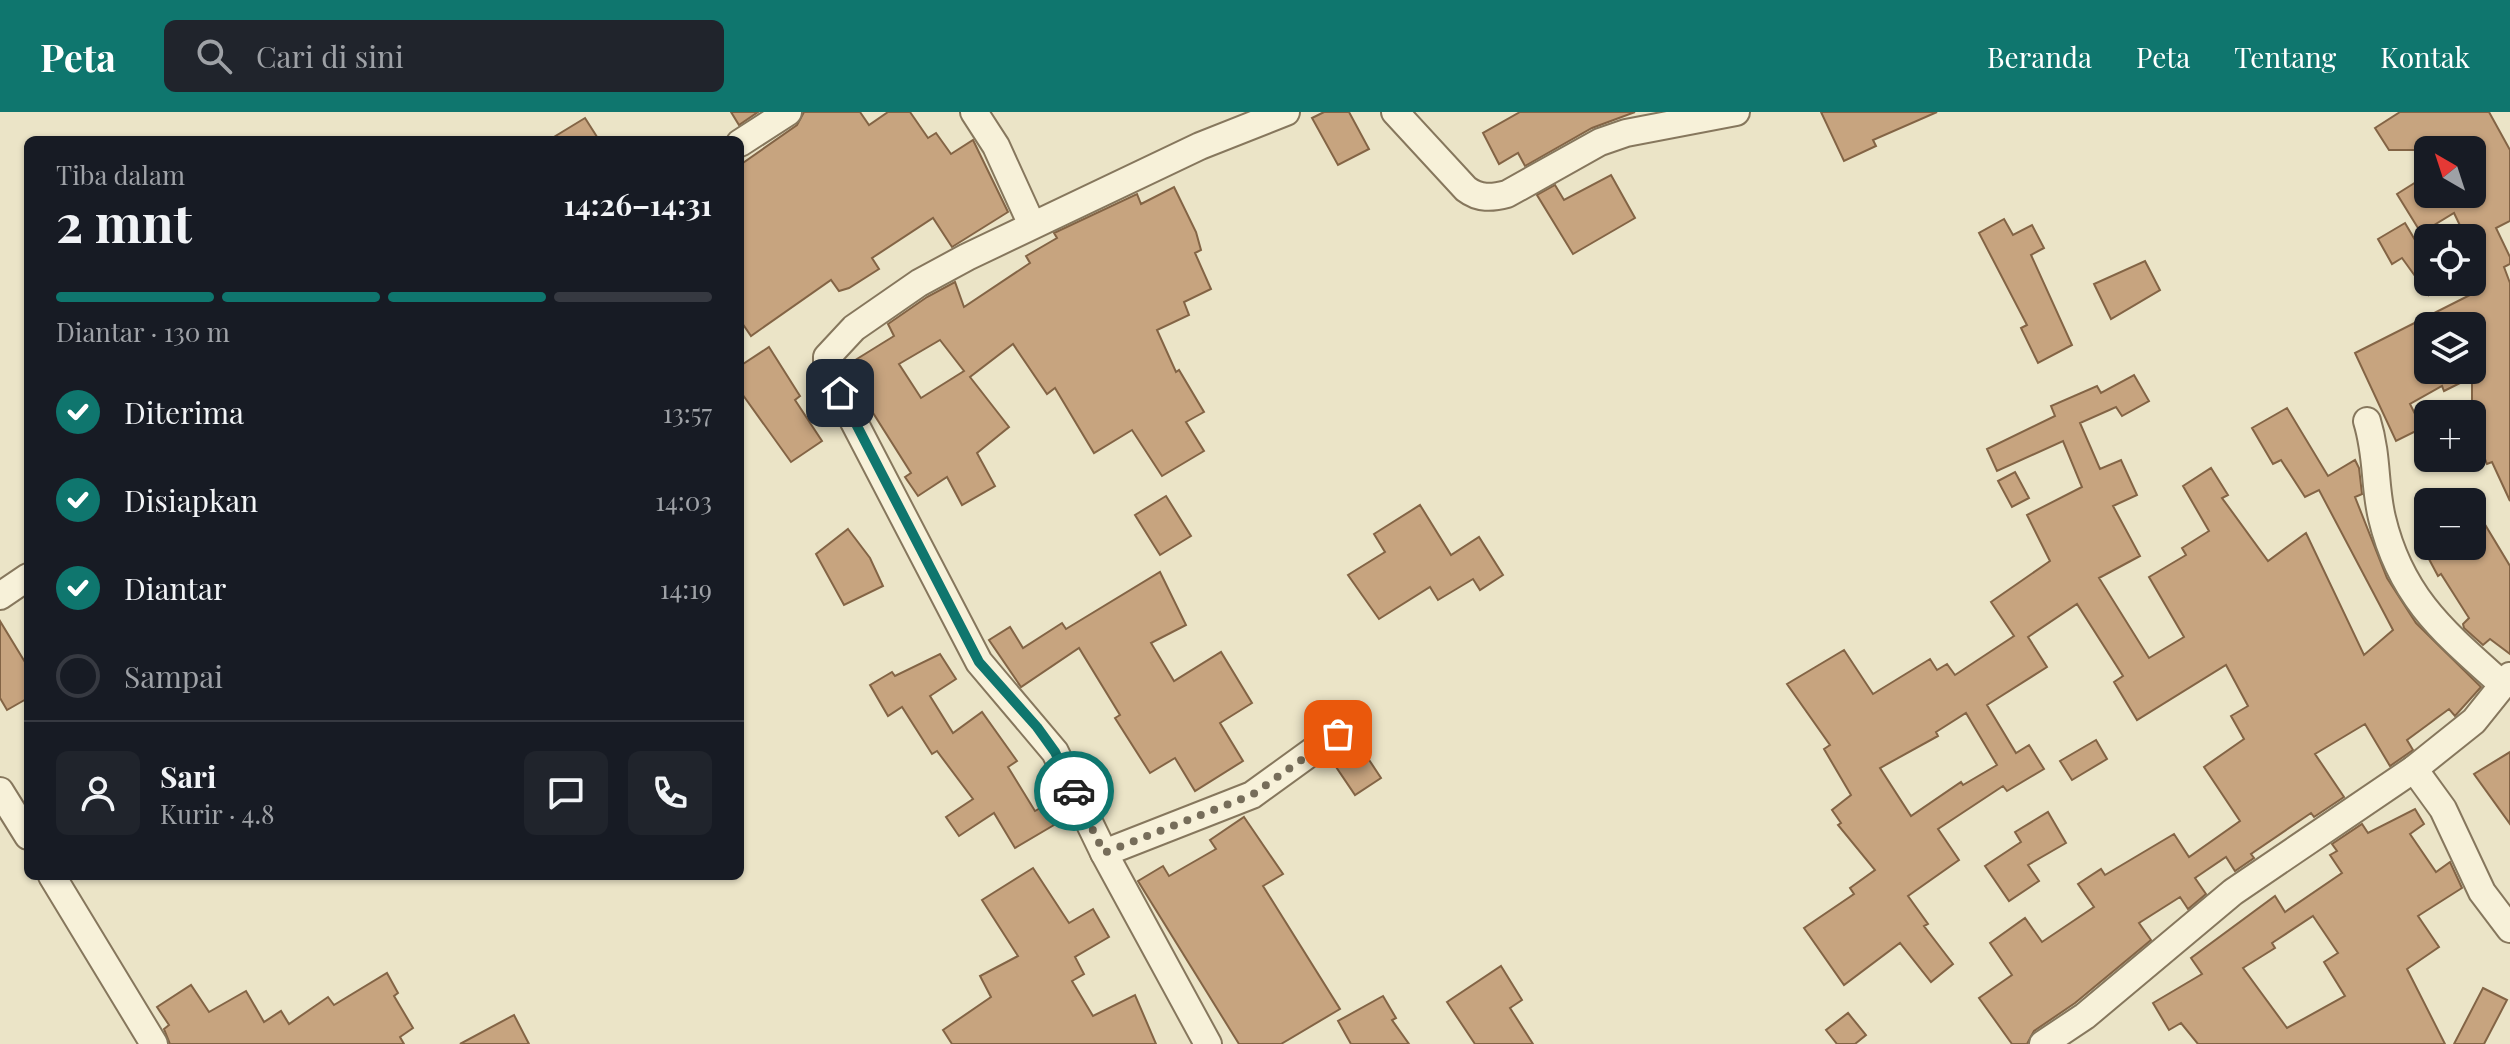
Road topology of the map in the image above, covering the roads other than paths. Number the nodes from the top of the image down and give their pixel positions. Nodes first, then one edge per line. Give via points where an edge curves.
1 (788, 112) edge
2 (974, 112) edge
3 (1286, 112) edge
4 (1395, 112) edge
5 (1736, 112) edge
6 (744, 140) edge
7 (1032, 225) junction
8 (2367, 421) dead end
9 (24, 580) edge
10 (0, 596) edge
11 (2507, 681) edge
12 (1357, 719) dead end
13 (2414, 769) junction
14 (0, 791) edge
15 (24, 830) edge
16 (1104, 853) junction
17 (54, 880) edge
18 (2510, 929) edge
19 (154, 1044) edge
20 (1208, 1044) edge
21 (2043, 1044) edge

1 - 6 street
2 - 7 street via 996,146
3 - 7 street
4 - 5 street via 1466,189 1493,197 1613,137
7 - 16 street via 919,283 854,328 827,357 827,370 979,662 1055,752
8 - 11 street via 2381,515 2395,564 2431,621
9 - 10 street
11 - 13 street via 2474,721
12 - 16 street via 1252,795
13 - 18 street via 2443,809 2482,892
13 - 21 street via 2233,892 2185,936
14 - 15 street
16 - 20 street
17 - 19 street

